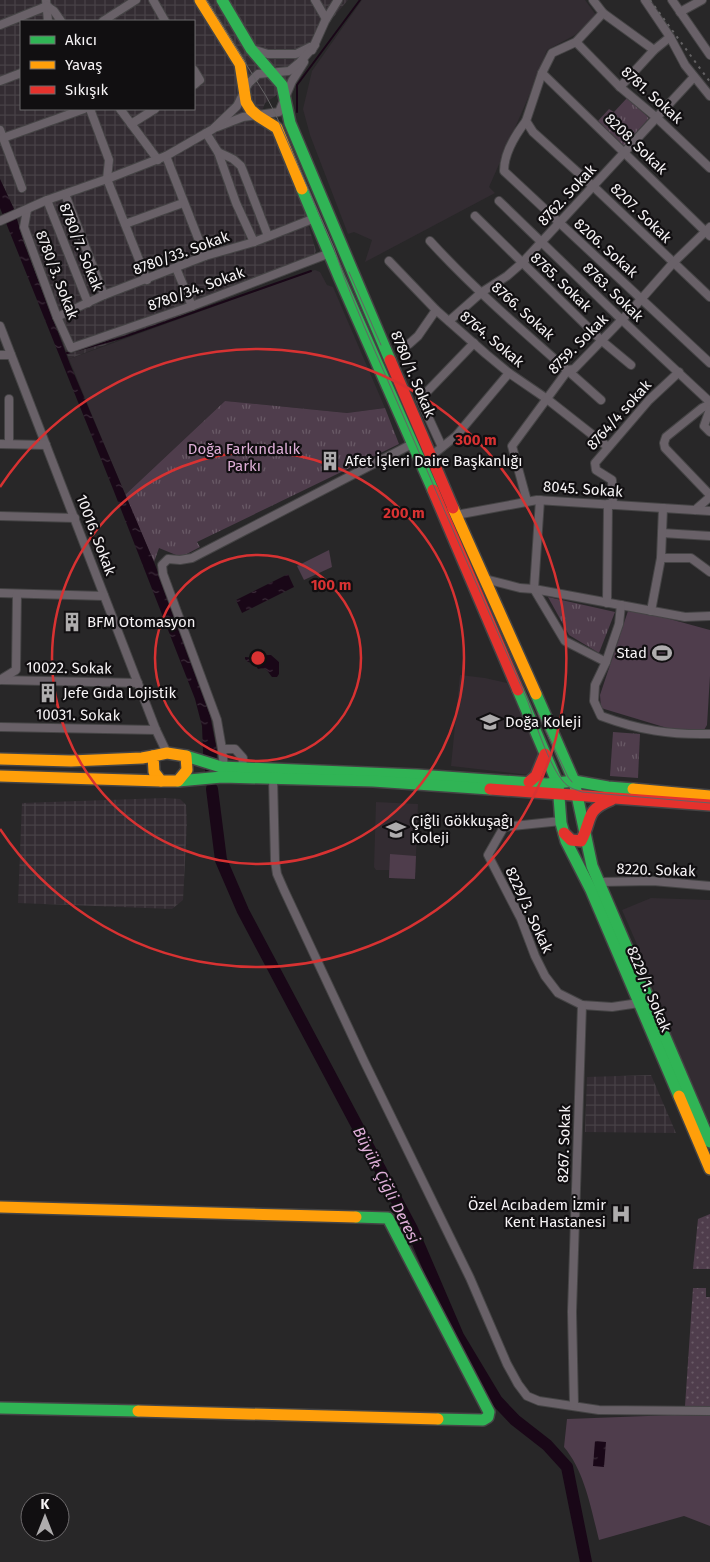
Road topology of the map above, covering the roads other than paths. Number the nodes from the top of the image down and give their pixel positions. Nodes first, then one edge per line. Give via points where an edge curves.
1 (136, 0) edge
2 (153, 0) edge
3 (200, 0) edge
4 (222, 0) edge
5 (315, 0) edge
6 (338, 0) edge
7 (593, 0) edge
8 (645, 0) edge
9 (672, 0) edge
10 (702, 0) edge
11 (47, 3) edge
12 (680, 12) junction
13 (603, 13) junction
14 (326, 19) junction
15 (48, 20) edge
16 (60, 20) edge
17 (105, 20) edge
18 (164, 20) edge
19 (0, 25) edge
20 (670, 37) junction
21 (576, 42) junction
22 (314, 46) junction
23 (251, 49) junction
24 (654, 50) junction
25 (710, 55) edge
26 (195, 72) edge
27 (20, 73) edge
28 (272, 73) junction
29 (542, 73) junction
30 (694, 77) junction
31 (0, 81) edge
32 (195, 84) edge
33 (620, 87) junction
34 (244, 94) junction
35 (710, 96) edge
36 (285, 101) junction
37 (81, 110) edge
38 (90, 110) edge
39 (121, 110) edge
40 (153, 110) edge
41 (258, 116) junction
42 (656, 118) junction
43 (526, 120) junction
44 (131, 124) junction
45 (0, 130) edge
46 (209, 131) junction
47 (4, 138) junction
48 (218, 152) junction
49 (626, 152) junction
50 (166, 156) junction
51 (158, 160) junction
52 (710, 168) edge
53 (107, 179) junction
54 (594, 187) junction
55 (22, 188) dead end
56 (65, 194) junction
57 (48, 200) junction
58 (499, 201) dead end
59 (183, 203) junction
60 (23, 211) junction
61 (475, 216) dead end
62 (315, 218) junction
63 (0, 221) edge
64 (559, 223) junction
65 (125, 224) junction
66 (709, 231) edge
67 (268, 236) junction
68 (430, 241) dead end
69 (254, 242) junction
70 (541, 242) junction
71 (346, 254) junction
72 (205, 256) junction
73 (331, 256) junction
74 (389, 261) dead end
75 (522, 263) junction
76 (673, 263) junction
77 (176, 268) junction
78 (147, 280) junction
79 (482, 292) junction
80 (104, 295) junction
81 (710, 297) edge
82 (642, 299) junction
83 (88, 303) junction
84 (192, 306) junction
85 (436, 310) junction
86 (57, 317) junction
87 (622, 320) junction
88 (449, 321) junction
89 (0, 326) edge
90 (602, 341) junction
91 (474, 342) junction
92 (409, 344) dead end
93 (71, 348) joint
94 (0, 355) edge
95 (12, 355) junction
96 (710, 363) edge
97 (631, 365) dead end
98 (568, 370) junction
99 (679, 372) junction
100 (509, 373) junction
101 (9, 398) dead end
102 (547, 399) junction
103 (601, 400) dead end
104 (710, 403) edge
105 (710, 408) edge
106 (710, 432) edge
107 (0, 444) edge
108 (9, 444) junction
109 (412, 444) junction
110 (46, 445) junction
111 (442, 447) junction
112 (608, 447) junction
113 (431, 456) junction
114 (710, 496) edge
115 (540, 500) junction
116 (527, 501) junction
117 (610, 504) junction
118 (663, 508) junction
119 (696, 510) junction
120 (710, 510) edge
121 (456, 515) junction
122 (0, 516) edge
123 (75, 518) junction
124 (662, 533) junction
125 (710, 536) edge
126 (661, 558) junction
127 (710, 572) edge
128 (485, 579) junction
129 (534, 589) junction
130 (0, 594) edge
131 (17, 594) junction
132 (104, 596) junction
133 (607, 603) junction
134 (621, 605) junction
135 (651, 611) junction
136 (709, 617) edge
137 (606, 662) junction
138 (0, 680) edge
139 (138, 683) junction
140 (0, 727) edge
141 (156, 730) junction
142 (710, 734) edge
143 (222, 749) junction
144 (167, 753) junction
145 (545, 754) junction
146 (153, 756) junction
147 (186, 756) junction
148 (0, 759) edge
149 (222, 770) junction
150 (238, 772) junction
151 (0, 776) edge
152 (273, 778) junction
153 (162, 781) junction
154 (178, 781) junction
155 (574, 781) junction
156 (529, 782) junction
157 (559, 789) junction
158 (576, 796) junction
159 (710, 796) edge
160 (615, 798) junction
161 (710, 805) edge
162 (561, 821) junction
163 (564, 834) junction
164 (585, 835) junction
165 (600, 882) junction
166 (710, 886) edge
167 (639, 1003) junction
168 (582, 1004) junction
169 (710, 1142) edge
170 (710, 1169) edge
171 (0, 1208) edge
172 (574, 1405) junction
173 (0, 1408) edge
174 (710, 1411) edge

1 - 17 street
2 - 18 street
3 - 34 street via 240,64
4 - 23 street, 8780/1. Sokak
5 - 14 street
6 - 14 street
7 - 13 street
8 - 20 street
9 - 12 street
10 - 12 street
11 - 15 street
11 - 16 street
11 - 19 street
12 - 25 street
13 - 21 street
13 - 24 street
14 - 22 street
20 - 24 street
20 - 30 street
21 - 29 street via 552,53
21 - 33 street, 8781. Sokak
22 - 23 street via 296,54 268,54
22 - 28 street via 289,71
22 - 36 street via 292,81
23 - 28 street, 8780/1. Sokak
24 - 33 street
26 - 32 street via 200,80
27 - 31 street
28 - 34 street via 258,74
28 - 36 street, 8780/1. Sokak via 282,85
29 - 43 street
29 - 49 street, 8208. Sokak
30 - 35 street
30 - 42 street, 8762. Sokak
33 - 42 street, 8781. Sokak
34 - 41 street via 251,110
34 - 46 street via 237,106
36 - 41 street via 279,112
36 - 71 street, 8780/1. Sokak via 290,123
37 - 47 street
38 - 53 street via 109,160
39 - 44 street
40 - 44 street
41 - 46 street via 243,117
41 - 62 street via 277,128
42 - 49 street, 8762. Sokak
42 - 52 street, 8781. Sokak
43 - 54 street, 8207. Sokak via 533,132
43 - 64 street, 8206. Sokak via 504,163 504,171
44 - 51 street
45 - 47 street
46 - 48 street
46 - 50 street
47 - 55 street
48 - 67 street via 241,166
48 - 69 street
49 - 54 street, 8762. Sokak
49 - 66 street, 8208. Sokak
50 - 51 street
50 - 59 street
51 - 53 street
53 - 56 street
53 - 65 street
54 - 64 street, 8762. Sokak
54 - 76 street, 8207. Sokak
56 - 57 street
56 - 80 street, 8780/7. Sokak
57 - 60 street
57 - 83 street, 8780/7. Sokak
58 - 70 street, 8763. Sokak
59 - 65 street
59 - 72 street
60 - 63 street
60 - 86 street, 8780/3. Sokak via 24,227
61 - 75 street, 8765. Sokak
62 - 67 street, 8780/33. Sokak
62 - 73 street
64 - 70 street, 8762. Sokak
64 - 82 street, 8206. Sokak
65 - 78 street
66 - 76 street, 8759. Sokak
67 - 69 street, 8780/33. Sokak
68 - 79 street, 8766. Sokak
69 - 72 street, 8780/33. Sokak
70 - 75 street, 8762. Sokak
70 - 87 street, 8763. Sokak
71 - 73 street
71 - 113 street, 8780/1. Sokak
72 - 77 street, 8780/33. Sokak
73 - 84 street, 8780/34. Sokak
73 - 109 street
74 - 85 street, 8764. Sokak
75 - 79 street, 8762. Sokak
75 - 90 street, 8765. Sokak
76 - 81 street, 8207. Sokak
76 - 82 street, 8759. Sokak
77 - 78 street, 8780/33. Sokak
77 - 84 street
78 - 80 street, 8780/33. Sokak
79 - 88 street, 8762. Sokak
79 - 98 street, 8766. Sokak
80 - 83 street, 8780/33. Sokak
82 - 87 street, 8759. Sokak
82 - 96 street, 8206. Sokak
83 - 86 street, 8780/33. Sokak
84 - 93 street, 8780/34. Sokak
85 - 88 street, 8764. Sokak
85 - 92 street
86 - 93 street, 8780/3. Sokak
87 - 90 street, 8759. Sokak
87 - 99 street, 8763. Sokak
88 - 91 street, 8764. Sokak
89 - 95 street, 10016. Sokak
90 - 97 street, 8765. Sokak
90 - 98 street, 8759. Sokak via 574,369
91 - 100 street, 8764. Sokak
91 - 111 street via 420,399
94 - 95 street
95 - 110 street, 10016. Sokak
98 - 102 street, 8759. Sokak
98 - 103 street, 8766. Sokak
99 - 104 street, 8763. Sokak
99 - 112 street, 8764/4 sokak via 649,400
100 - 102 street, 8764. Sokak
100 - 111 street via 456,436
101 - 108 street
102 - 112 street, 8764. Sokak
102 - 116 street, 8759. Sokak via 512,446
104 - 114 street via 666,437 664,443 665,448
105 - 106 street via 704,426
107 - 108 street
108 - 110 street
109 - 143 street via 192,558 168,559 162,565 217,720
109 - 145 street
110 - 123 street, 10016. Sokak
111 - 113 street
112 - 117 street, 8764/4 sokak via 595,466 612,480
113 - 121 street, 8780/1. Sokak
114 - 119 street
115 - 116 street, 8045. Sokak
115 - 117 street, 8045. Sokak
115 - 129 street
116 - 121 street, 8045. Sokak
117 - 118 street, 8045. Sokak
117 - 133 street
118 - 119 street, 8045. Sokak
118 - 124 street
119 - 120 street, 8045. Sokak
121 - 128 street, 8780/1. Sokak
122 - 123 street
123 - 132 street, 10016. Sokak
124 - 125 street
124 - 126 street
126 - 127 street via 691,558
126 - 135 street
128 - 129 street
128 - 155 street, 8780/1. Sokak
129 - 133 street
129 - 137 street via 565,641
130 - 131 street
131 - 132 street
131 - 138 street via 16,670
132 - 139 street, 10016. Sokak
133 - 134 street
134 - 135 street
134 - 137 street via 619,624
135 - 136 street
137 - 142 street via 596,685 594,701 601,716 654,732
138 - 139 street, 10022. Sokak
139 - 141 street, 10016. Sokak
140 - 141 street, 10031. Sokak
141 - 144 street, 10016. Sokak
143 - 149 street
143 - 150 street via 235,749 243,758
144 - 146 street
144 - 147 street
145 - 156 street via 536,776
145 - 157 street
146 - 148 street via 71,761
146 - 153 street via 154,772
147 - 149 street
147 - 154 street via 187,773
149 - 150 street
149 - 154 street via 205,779
150 - 152 street
150 - 156 street via 322,770
151 - 153 street
152 - 157 street
152 - 172 street via 277,874 470,1278 507,1364 527,1396 539,1401
153 - 154 street
155 - 157 street
155 - 158 street, 8780/1. Sokak
155 - 159 street
156 - 157 street
157 - 158 street
157 - 162 street, 8229/1. Sokak
158 - 160 street
158 - 164 street, 8229/1. Sokak
160 - 161 street
160 - 164 street via 596,805 589,814
162 - 163 street, 8229/1. Sokak
162 - 168 street, 8229/3. Sokak via 504,827 488,855 521,919 545,976 558,993
163 - 164 street via 575,842
163 - 167 street, 8229/1. Sokak
164 - 165 street, 8229/1. Sokak via 592,866
165 - 166 street, 8220. Sokak via 653,881
165 - 169 street, 8229/1. Sokak
167 - 168 street, 8229/3. Sokak via 612,1007
167 - 170 street, 8229/1. Sokak
168 - 172 street, 8267. Sokak via 572,1312
171 - 173 street via 388,1218 489,1412 483,1420
172 - 174 street via 599,1410

